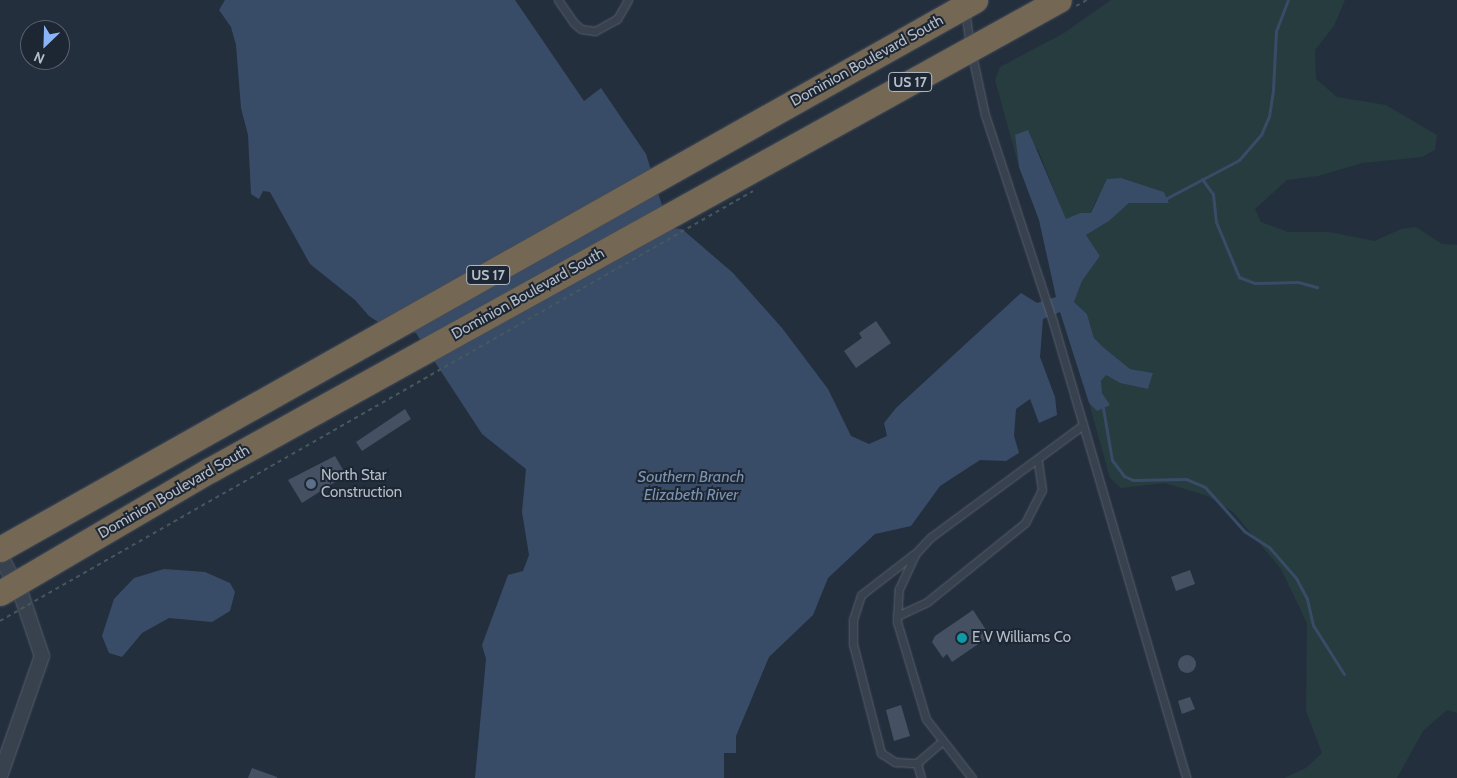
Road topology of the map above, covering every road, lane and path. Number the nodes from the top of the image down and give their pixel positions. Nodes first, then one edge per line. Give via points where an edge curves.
1 (558, 0) edge
2 (628, 0) edge
3 (964, 0) edge
4 (975, 0) edge
5 (1087, 0) edge
6 (1065, 4) edge
7 (755, 190) dead end
8 (1083, 425) junction
9 (1038, 462) junction
10 (0, 549) edge
11 (914, 554) junction
12 (0, 555) edge
13 (0, 593) edge
14 (897, 616) junction
15 (0, 621) edge
16 (942, 741) junction
17 (917, 763) junction
18 (0, 776) edge
19 (921, 778) edge
20 (972, 778) edge
21 (1186, 778) edge

1 - 2 lane via 581,29 595,31 618,19
3 - 8 lane via 985,115
4 - 10 highway, Dominion Boulevard South / US 17, bridge
5 - 6 path, bridge
6 - 13 highway, Dominion Boulevard South / US 17, bridge via 210,470
7 - 15 path, bridge
8 - 9 lane
8 - 21 lane
9 - 11 lane via 970,506
9 - 14 lane via 1042,490 1024,523 927,602
11 - 14 lane via 899,589
11 - 17 lane via 862,595 853,620 853,644 881,754 894,762
12 - 18 street via 22,597 42,656 36,683
14 - 16 lane via 926,719
16 - 17 lane
16 - 20 lane
17 - 19 lane

